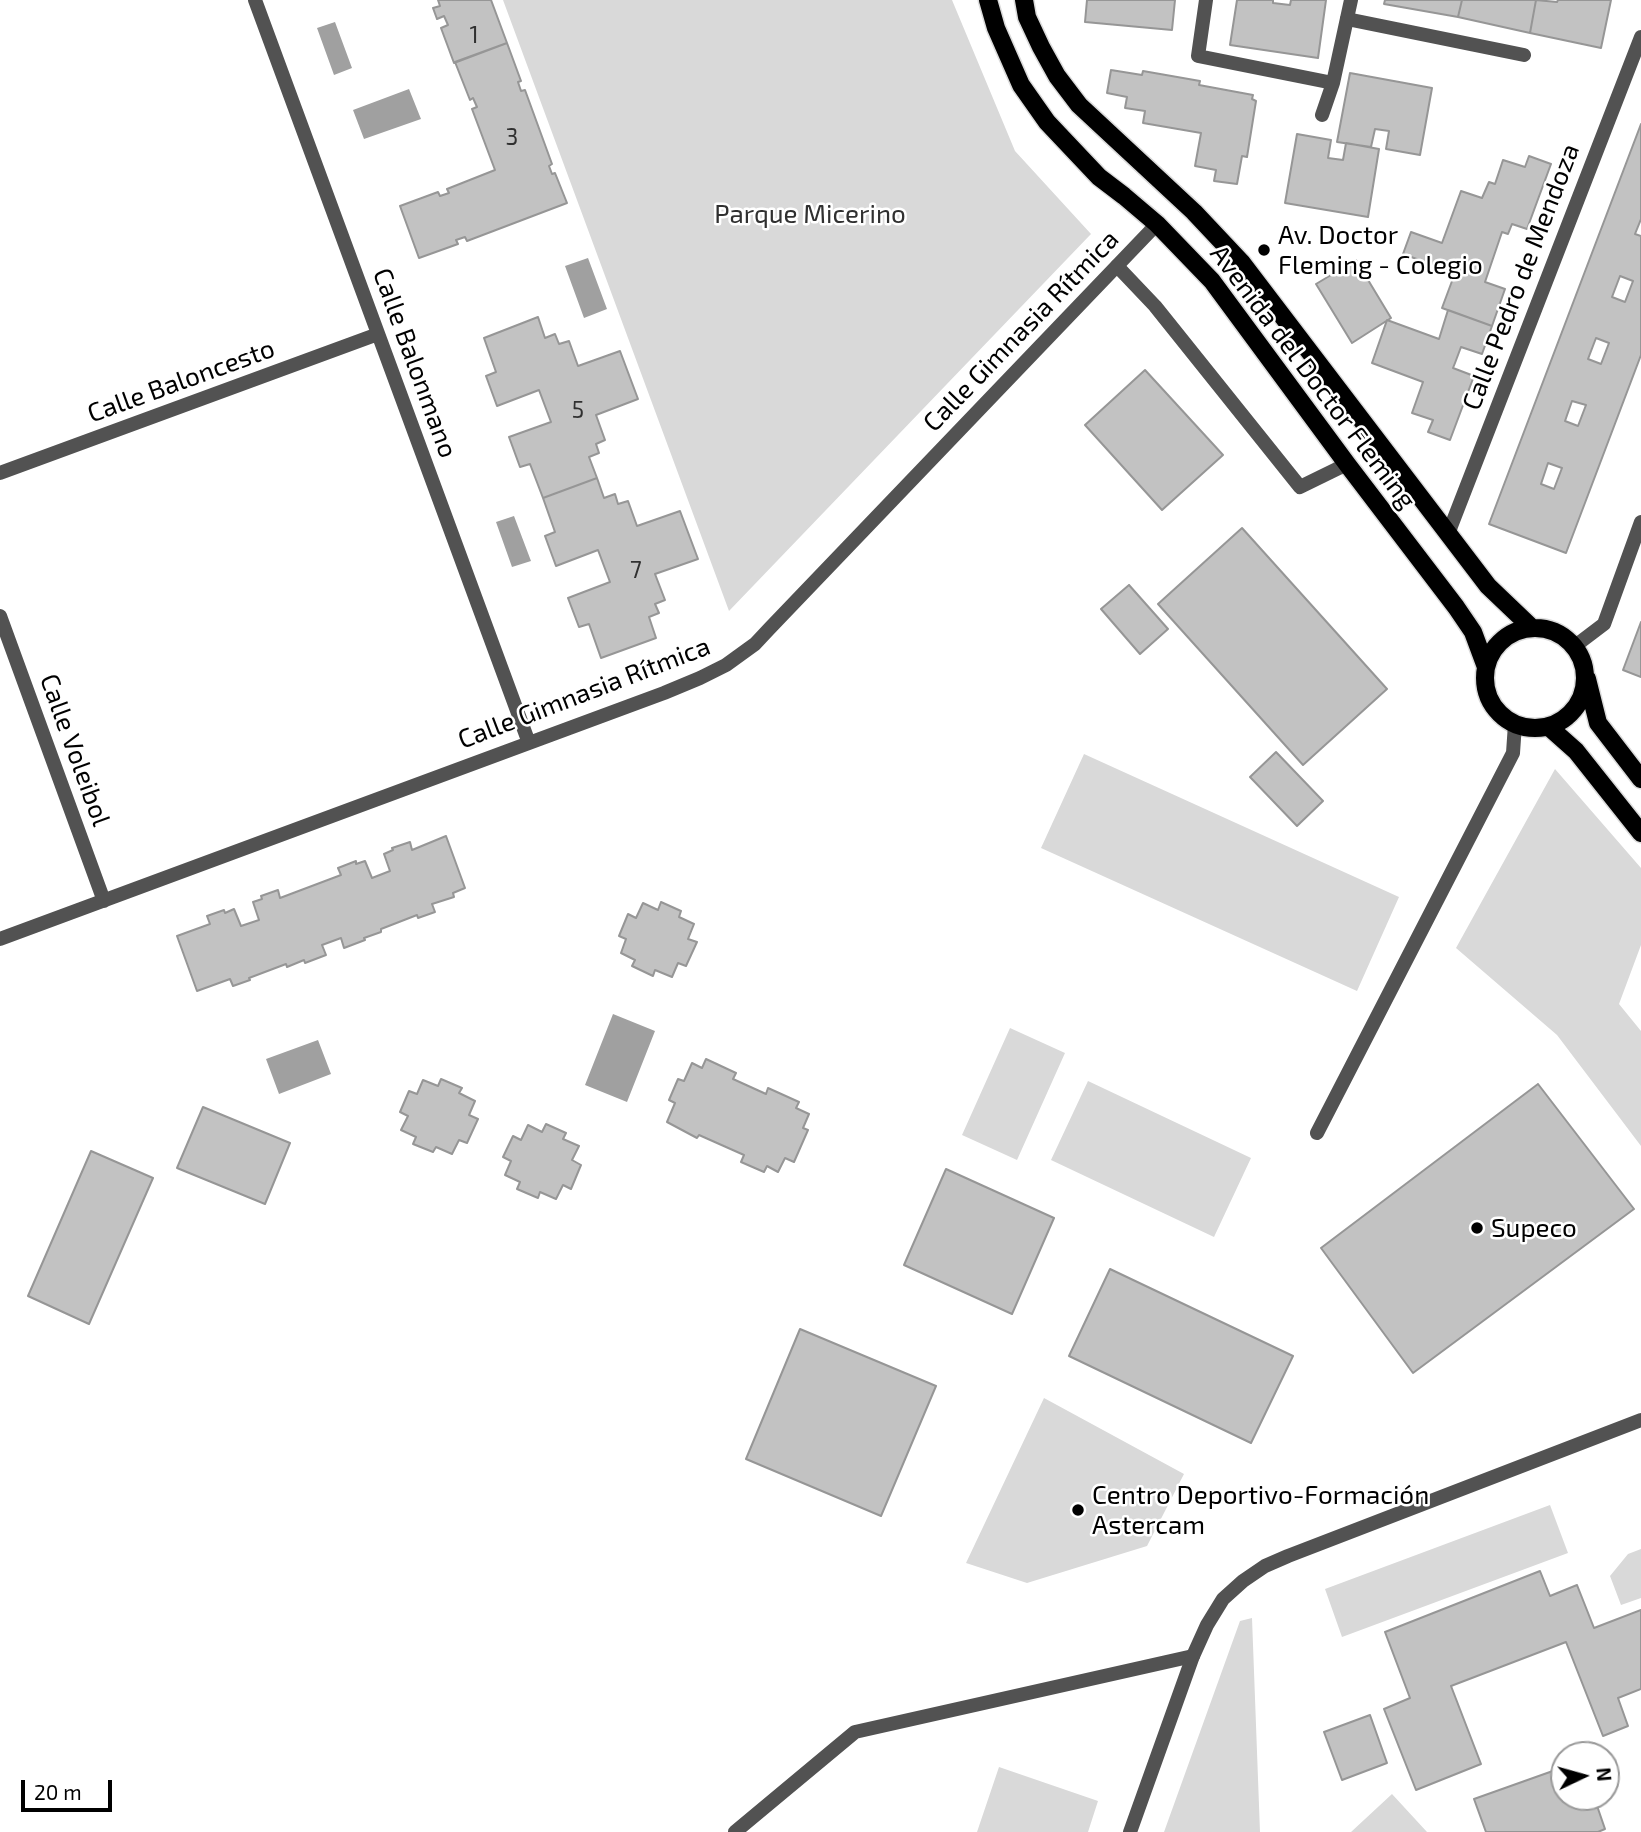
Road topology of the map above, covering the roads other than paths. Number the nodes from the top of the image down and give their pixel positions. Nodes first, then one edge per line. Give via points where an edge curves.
1 (255, 0) edge
2 (988, 0) edge
3 (1024, 0) edge
4 (1206, 0) edge
5 (1351, 0) edge
6 (1348, 19) junction
7 (1641, 37) edge
8 (1524, 55) dead end
9 (1333, 83) junction
10 (1322, 115) dead end
11 (1157, 224) junction
12 (1117, 266) junction
13 (378, 334) junction
14 (1347, 464) junction
15 (0, 473) edge
16 (1641, 522) edge
17 (1448, 534) junction
18 (0, 616) edge
19 (1532, 628) junction
20 (1575, 646) junction
21 (1486, 667) junction
22 (1586, 676) junction
23 (1515, 724) junction
24 (1549, 727) junction
25 (529, 743) junction
26 (1641, 779) edge
27 (1641, 833) edge
28 (104, 901) junction
29 (0, 939) edge
30 (1317, 1133) dead end
31 (1641, 1420) edge
32 (1193, 1656) junction
33 (735, 1832) edge
34 (1130, 1832) edge

1 - 13 street, Calle Balonmano
2 - 11 main road, Avenida del Doctor Fleming via 1021,85 1047,122 1100,177
3 - 17 main road, Avenida del Doctor Fleming via 1041,47 1079,105 1242,262
4 - 9 street via 1198,56
5 - 6 street
6 - 8 street
6 - 9 street
7 - 17 street, Calle Pedro de Mendoza
9 - 10 street
11 - 12 street, Calle Gimnasia Rítmica
11 - 14 main road, Avenida del Doctor Fleming via 1213,281
12 - 14 street via 1155,306 1300,487
12 - 25 street, Calle Gimnasia Rítmica via 746,650 700,678
13 - 15 street, Calle Baloncesto
13 - 25 street, Calle Balonmano
14 - 21 main road, Avenida del Doctor Fleming via 1473,632
16 - 20 street via 1604,624
17 - 19 main road, Avenida del Doctor Fleming via 1488,586
18 - 28 street, Calle Voleibol
19 - 20 main road via 1556,632
19 - 21 main road via 1503,639
20 - 22 main road
21 - 23 main road via 1490,701
22 - 24 main road via 1576,708
22 - 26 main road via 1598,723
23 - 24 main road
23 - 30 street via 1513,753
24 - 27 main road via 1576,751
25 - 28 street, Calle Gimnasia Rítmica
28 - 29 street, Calle Gimnasia Rítmica
31 - 32 street via 1265,1566 1223,1599
32 - 33 street via 855,1732
32 - 34 street

